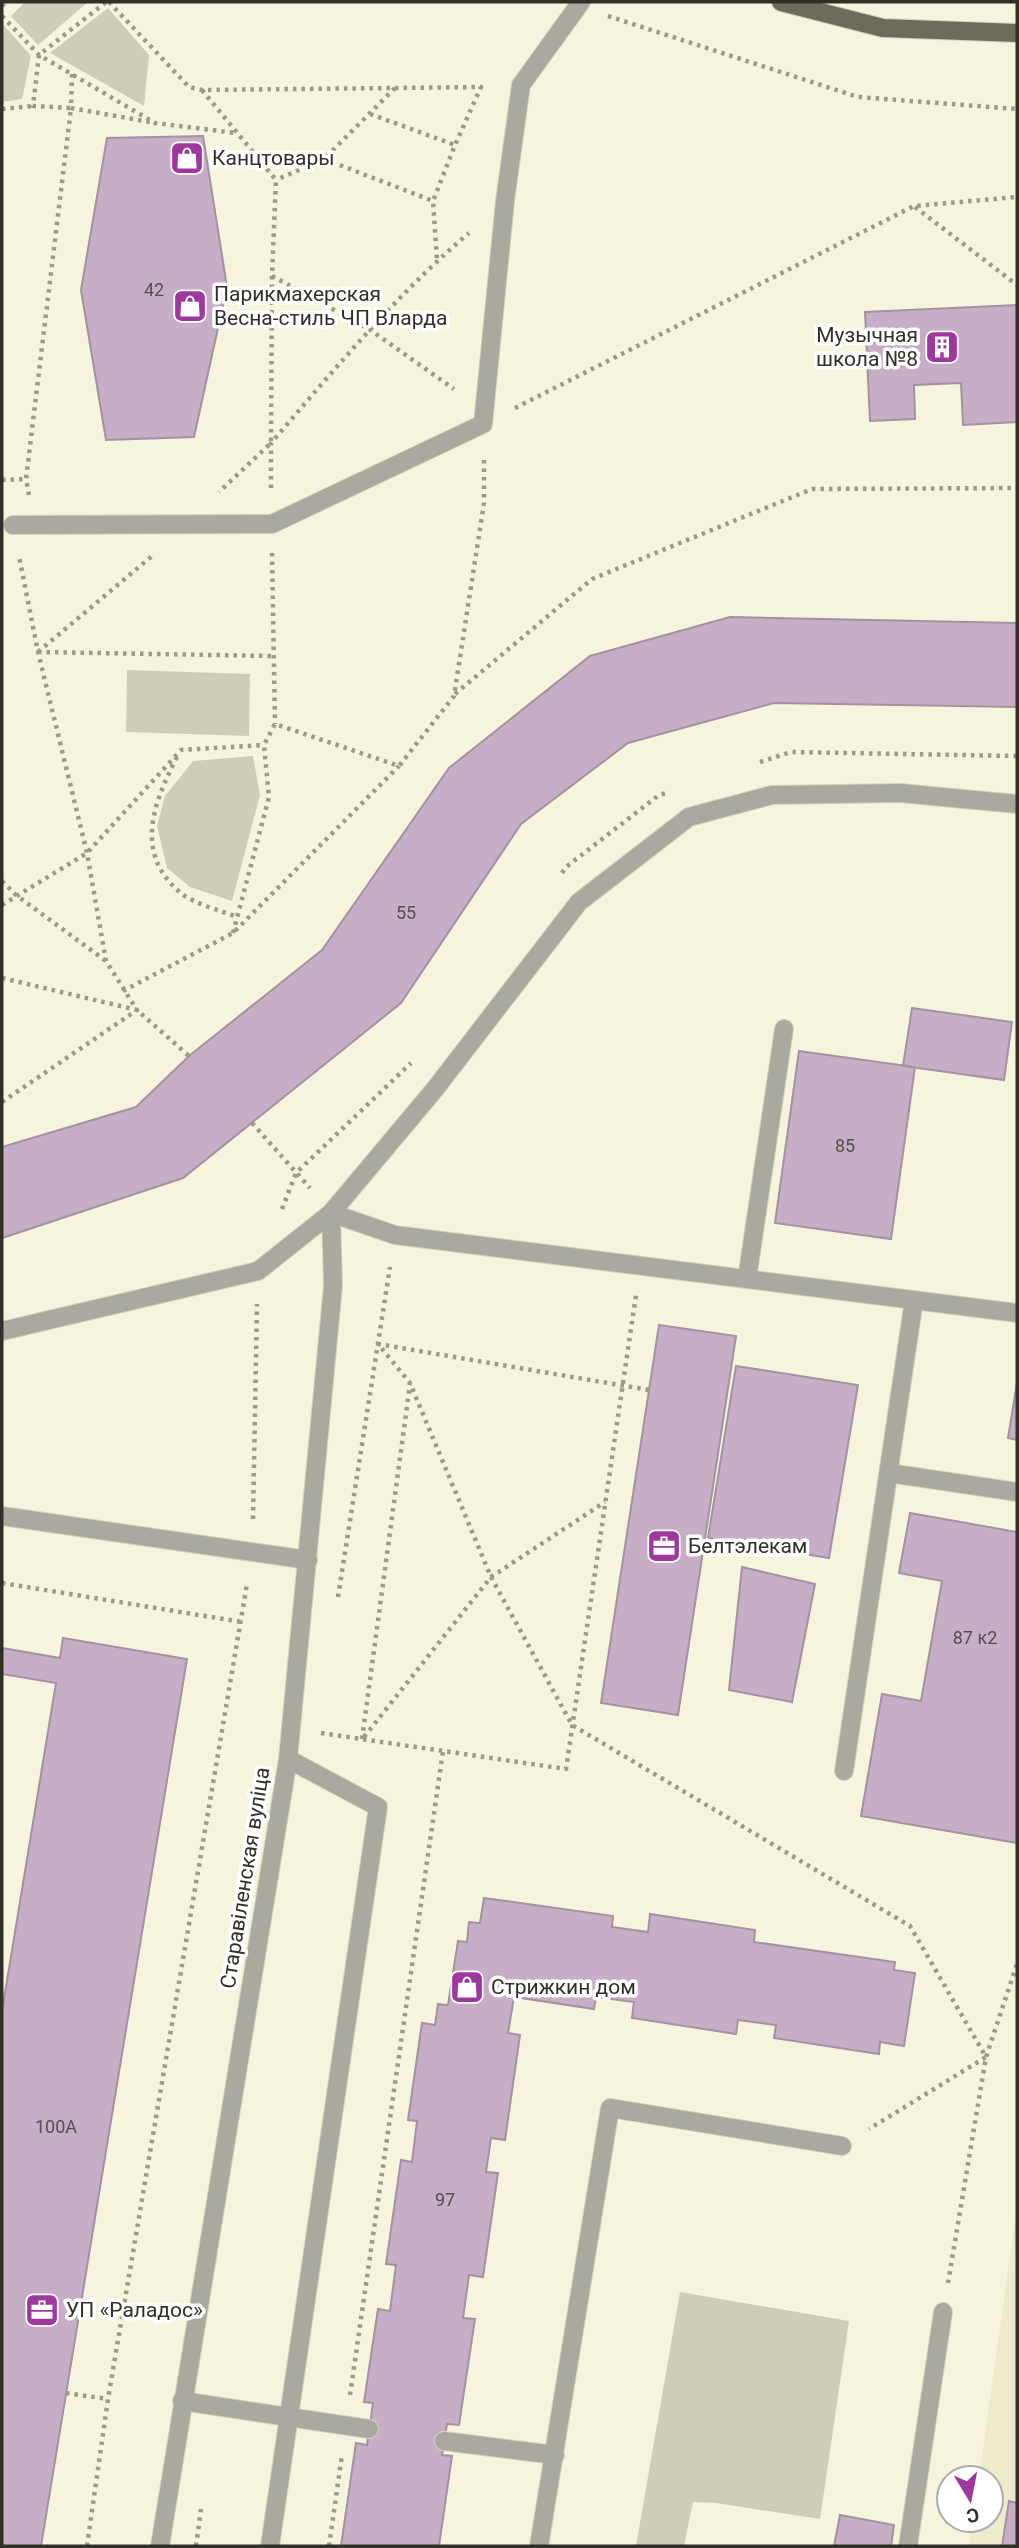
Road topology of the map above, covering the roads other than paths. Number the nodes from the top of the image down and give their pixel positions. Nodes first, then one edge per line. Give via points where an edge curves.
1 (781, 2) edge
2 (580, 4) edge
3 (1017, 33) edge
4 (13, 525) road end
5 (1017, 804) edge
6 (784, 1029) dead end
7 (331, 1213) junction
8 (747, 1279) junction
9 (914, 1300) junction
10 (1017, 1313) edge
11 (2, 1331) edge
12 (889, 1473) junction
13 (1017, 1492) edge
14 (2, 1516) edge
15 (308, 1560) junction
16 (288, 1759) junction
17 (844, 1771) dead end
18 (842, 2146) road end
19 (943, 2312) road end
20 (182, 2401) junction
21 (288, 2417) junction
22 (369, 2429) dead end
23 (444, 2441) dead end
24 (555, 2455) junction
25 (160, 2546) edge
26 (270, 2546) edge
27 (539, 2546) edge
28 (908, 2546) edge

1 - 3 main road via 883,27
2 - 4 street via 521,85 483,424 272,524
5 - 7 street via 900,793 772,795 690,817 579,902 435,1089
6 - 8 street
7 - 8 street via 395,1235
7 - 11 street via 258,1271
7 - 15 street, Старавіленская вуліца via 333,1286
8 - 9 street
9 - 10 street
9 - 12 street
12 - 13 street
12 - 17 street
14 - 15 street
15 - 16 street, Старавіленская вуліца
16 - 20 street, Старавіленская вуліца
16 - 21 street via 378,1807
18 - 24 street via 610,2108
19 - 28 street
20 - 21 street
20 - 25 street, Старавіленская вуліца
21 - 22 street
21 - 26 street
23 - 24 street
24 - 27 street

